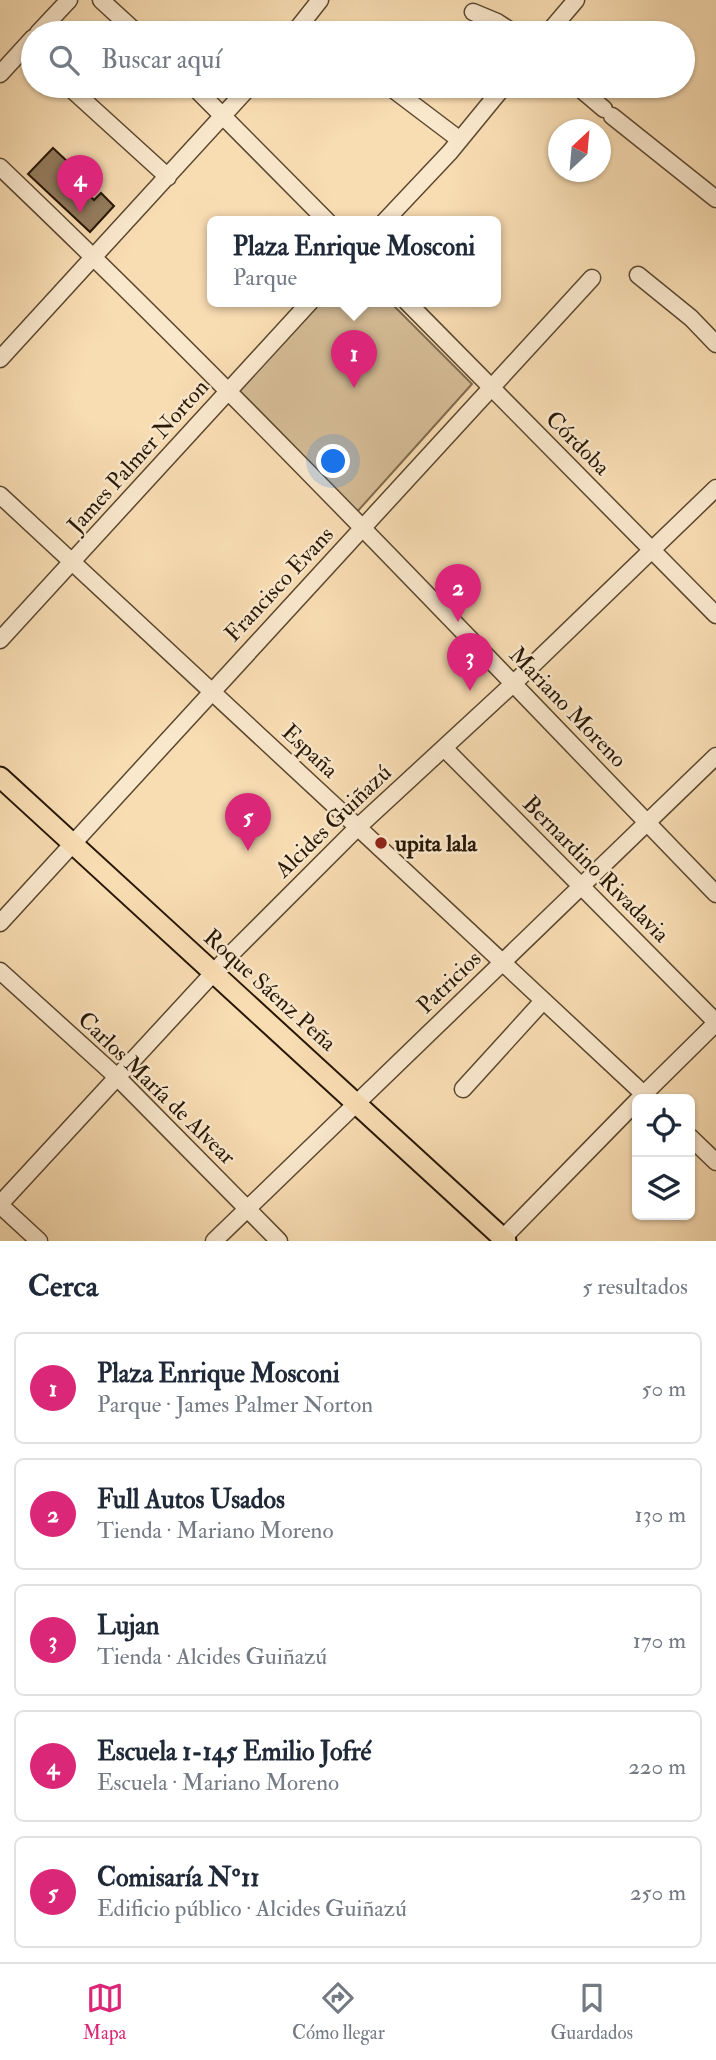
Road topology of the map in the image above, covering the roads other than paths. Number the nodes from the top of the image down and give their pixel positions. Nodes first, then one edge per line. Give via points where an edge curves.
1 (69, 0) edge
2 (101, 0) edge
3 (320, 0) edge
4 (576, 0) edge
5 (473, 12) dead end
6 (49, 21) edge
7 (124, 21) edge
8 (303, 21) edge
9 (495, 21) edge
10 (558, 21) edge
11 (21, 55) edge
12 (0, 74) edge
13 (81, 98) edge
14 (206, 98) edge
15 (240, 98) edge
16 (405, 98) edge
17 (494, 98) edge
18 (591, 98) edge
19 (225, 115) junction
20 (460, 140) junction
21 (0, 167) edge
22 (167, 177) junction
23 (716, 199) edge
24 (322, 216) edge
25 (390, 216) edge
26 (93, 256) junction
27 (638, 275) dead end
28 (592, 278) dead end
29 (305, 307) edge
30 (412, 307) edge
31 (716, 344) edge
32 (0, 359) edge
33 (490, 387) junction
34 (227, 392) junction
35 (716, 488) edge
36 (0, 495) edge
37 (363, 527) junction
38 (652, 550) junction
39 (72, 562) junction
40 (716, 615) edge
41 (0, 640) edge
42 (514, 683) junction
43 (212, 690) junction
44 (443, 748) junction
45 (716, 756) edge
46 (0, 777) edge
47 (647, 823) junction
48 (358, 827) junction
49 (73, 843) junction
50 (581, 886) junction
51 (716, 894) edge
52 (0, 923) edge
53 (501, 963) junction
54 (0, 971) edge
55 (214, 972) junction
56 (543, 1001) junction
57 (716, 1023) edge
58 (117, 1077) junction
59 (463, 1089) dead end
60 (638, 1094) edge
61 (648, 1094) edge
62 (356, 1102) junction
63 (632, 1110) edge
64 (695, 1142) edge
65 (716, 1162) edge
66 (0, 1205) edge
67 (247, 1209) junction
68 (503, 1240) edge
69 (39, 1241) edge
70 (214, 1241) edge
71 (279, 1241) edge

1 - 6 street
2 - 7 street
3 - 8 street
4 - 10 street
5 - 9 street
11 - 12 street
13 - 22 street
14 - 19 street
15 - 19 street
16 - 20 street
17 - 20 street
18 - 23 street
19 - 22 street
19 - 24 street
20 - 25 street
21 - 26 street, Mariano Moreno
22 - 26 street
26 - 32 street
26 - 34 street, Mariano Moreno
27 - 31 street
28 - 33 street, Francisco Evans
29 - 34 street, James Palmer Norton
30 - 33 street, Córdoba
33 - 37 street, Francisco Evans
33 - 38 street, Córdoba
34 - 37 street, Mariano Moreno
34 - 39 street, James Palmer Norton
35 - 38 street, Alcides Guiñazú
36 - 39 street, España
37 - 42 street, Mariano Moreno
37 - 43 street, Francisco Evans
38 - 40 street, Córdoba
38 - 42 street, Alcides Guiñazú
39 - 41 street, James Palmer Norton
39 - 43 street, España
42 - 44 street, Alcides Guiñazú
42 - 47 street, Mariano Moreno
43 - 48 street, España
43 - 49 street, Francisco Evans
44 - 48 street, Alcides Guiñazú
44 - 50 street, Bernardino Rivadavia
45 - 47 street, Patricios
46 - 49 main road, Roque Sáenz Peña
47 - 50 street, Patricios
47 - 51 street, Mariano Moreno
48 - 53 street, España
48 - 55 street, Alcides Guiñazú
49 - 52 street, Francisco Evans
49 - 55 main road, Roque Sáenz Peña
50 - 53 street, Patricios
50 - 57 street, Bernardino Rivadavia
53 - 56 street, España
53 - 62 street, Patricios
54 - 58 street, Carlos María de Alvear
55 - 58 street, Alcides Guiñazú
55 - 62 main road, Roque Sáenz Peña
56 - 59 street
56 - 60 street, España
57 - 61 street
58 - 66 street, Alcides Guiñazú
58 - 67 street, Carlos María de Alvear
62 - 67 street, Patricios
62 - 68 main road, Roque Sáenz Peña
63 - 68 street
64 - 65 street
66 - 69 street
67 - 70 street, Patricios
67 - 71 street, Carlos María de Alvear

